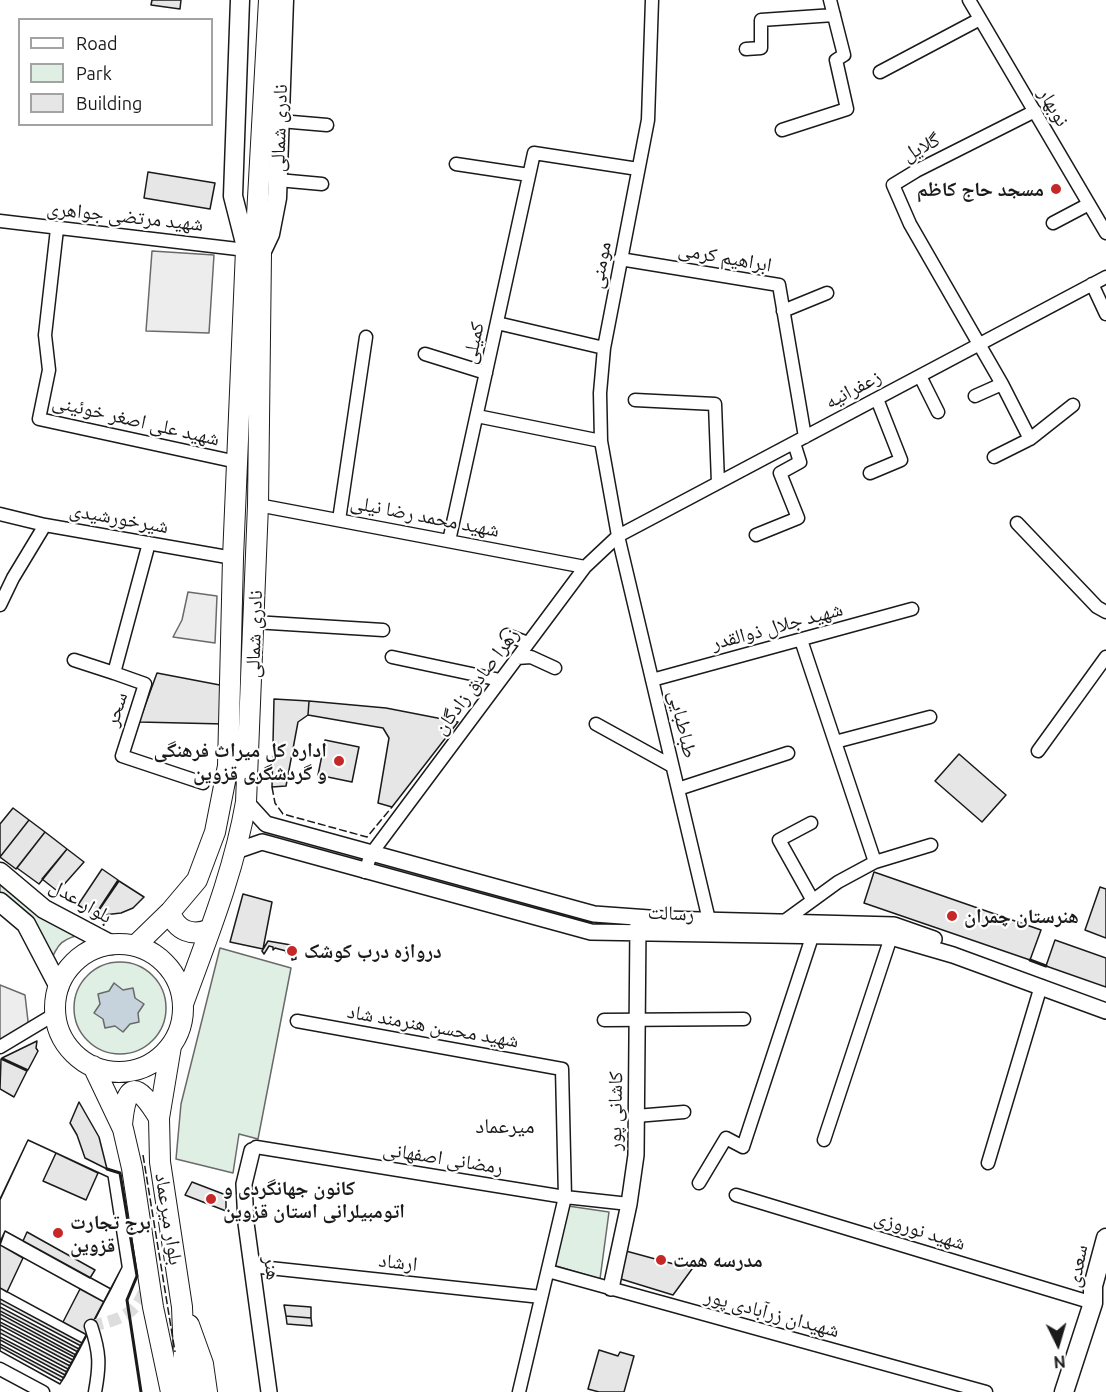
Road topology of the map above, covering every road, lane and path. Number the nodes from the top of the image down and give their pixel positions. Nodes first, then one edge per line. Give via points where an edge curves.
1 (240, 0) edge
2 (255, 0) edge
3 (269, 0) edge
4 (284, 0) edge
5 (652, 0) edge
6 (830, 0) edge
7 (969, 0) edge
8 (834, 15) junction
9 (980, 19) junction
10 (747, 49) dead end
11 (880, 72) dead end
12 (1035, 111) junction
13 (280, 121) junction
14 (327, 125) dead end
15 (782, 130) dead end
16 (456, 164) dead end
17 (638, 169) junction
18 (529, 175) junction
19 (278, 180) junction
20 (322, 184) dead end
21 (1089, 204) junction
22 (0, 221) edge
23 (1053, 223) dead end
24 (57, 228) junction
25 (1106, 233) edge
26 (254, 251) junction
27 (620, 259) junction
28 (1106, 277) edge
29 (1092, 284) junction
30 (826, 293) dead end
31 (783, 310) junction
32 (1106, 314) edge
33 (497, 323) junction
34 (366, 337) dead end
35 (978, 345) junction
36 (604, 348) junction
37 (425, 354) dead end
38 (486, 372) junction
39 (920, 376) junction
40 (1002, 384) junction
41 (975, 396) dead end
42 (877, 399) junction
43 (635, 400) dead end
44 (1073, 405) dead end
45 (938, 412) dead end
46 (477, 416) junction
47 (1030, 439) junction
48 (800, 440) junction
49 (601, 441) junction
50 (994, 457) dead end
51 (237, 462) junction
52 (870, 473) dead end
53 (718, 483) junction
54 (258, 505) junction
55 (0, 514) edge
56 (339, 520) junction
57 (1017, 523) dead end
58 (45, 525) junction
59 (756, 535) dead end
60 (618, 536) junction
61 (450, 541) junction
62 (149, 543) junction
63 (233, 558) junction
64 (585, 567) junction
65 (0, 605) edge
66 (912, 609) dead end
67 (1106, 612) edge
68 (254, 622) junction
69 (383, 630) dead end
70 (507, 635) dead end
71 (801, 639) junction
72 (528, 643) junction
73 (392, 657) dead end
74 (1106, 657) edge
75 (517, 658) junction
76 (74, 660) dead end
77 (555, 668) dead end
78 (114, 673) junction
79 (501, 680) junction
80 (652, 680) junction
81 (930, 717) dead end
82 (596, 724) dead end
83 (835, 742) junction
84 (1038, 751) dead end
85 (788, 753) dead end
86 (672, 766) junction
87 (203, 783) dead end
88 (678, 789) junction
89 (246, 802) junction
90 (811, 823) dead end
91 (931, 845) dead end
92 (236, 851) junction
93 (371, 854) junction
94 (874, 861) junction
95 (0, 872) edge
96 (366, 872) junction
97 (812, 899) junction
98 (0, 902) edge
99 (170, 912) junction
100 (709, 920) junction
101 (783, 922) junction
102 (638, 926) junction
103 (210, 929) junction
104 (812, 937) junction
105 (891, 937) junction
106 (112, 945) junction
107 (135, 946) junction
108 (1041, 986) junction
109 (59, 987) junction
110 (1106, 1001) edge
111 (183, 1004) junction
112 (1106, 1011) edge
113 (56, 1014) junction
114 (744, 1019) dead end
115 (604, 1020) dead end
116 (637, 1020) junction
117 (297, 1021) dead end
118 (171, 1046) junction
119 (0, 1047) edge
120 (93, 1066) junction
121 (684, 1112) dead end
122 (636, 1116) junction
123 (159, 1118) junction
124 (122, 1125) junction
125 (824, 1140) dead end
126 (252, 1150) joint
127 (988, 1163) dead end
128 (699, 1183) dead end
129 (736, 1195) dead end
130 (565, 1197) junction
131 (629, 1204) junction
132 (1106, 1238) edge
133 (250, 1266) junction
134 (548, 1271) junction
135 (1106, 1287) edge
136 (610, 1288) junction
137 (542, 1297) junction
138 (1093, 1303) junction
139 (153, 1306) junction
140 (182, 1307) junction
141 (91, 1326) dead end
142 (0, 1369) edge
143 (43, 1392) edge
144 (95, 1392) edge
145 (158, 1392) edge
146 (171, 1392) edge
147 (189, 1392) edge
148 (207, 1392) edge
149 (269, 1392) edge
150 (519, 1392) edge
151 (986, 1392) edge
152 (1064, 1392) edge

1 - 26 main road, نادری شمالی via 233,196
2 - 26 main road, نادری شمالی
3 - 26 main road, نادری شمالی
4 - 13 main road, نادری شمالی
5 - 17 street, مومنی via 648,120
6 - 8 street
7 - 9 street, نوبهار
8 - 10 street via 761,20 761,48
8 - 15 street via 844,55 836,60 847,109
9 - 11 street
9 - 12 street, نوبهار
12 - 21 street, نوبهار
12 - 35 street, گلایل via 893,185 910,224
13 - 14 street
13 - 19 main road, نادری شمالی
16 - 18 street
17 - 18 street, کمیلی via 534,153
17 - 27 street, مومنی
18 - 33 street, کمیلی
19 - 20 street
19 - 26 main road, نادری شمالی via 270,234
21 - 23 street
21 - 25 street, نوبهار
22 - 24 street, شهید مرتضی جواهری
24 - 26 street, شهید مرتضی جواهری
24 - 51 street, شهید علی اصغر خوئینی via 45,335 49,370 39,419
26 - 51 main road, نادری شمالی
26 - 54 main road, نادری شمالی
27 - 31 street, ابراهیم کرمی via 779,285
27 - 36 street, مومنی
28 - 29 street, زعفرانیه
29 - 32 street
29 - 35 street, زعفرانیه
30 - 31 street
31 - 48 street, ابراهیم کرمی
33 - 36 street
33 - 38 street, کمیلی
34 - 56 street
35 - 39 street, زعفرانیه
35 - 40 street
36 - 49 street, مومنی
37 - 38 street
38 - 46 street, کمیلی
39 - 42 street, زعفرانیه
39 - 45 street
40 - 41 street
40 - 47 street
42 - 48 street, زعفرانیه
42 - 52 street via 901,460
43 - 53 street via 715,404
44 - 47 street
46 - 49 street
46 - 61 street, کمیلی
47 - 50 street
48 - 53 street, زعفرانیه
48 - 59 street, ابراهیم کرمی via 800,462 780,473 798,518
49 - 60 street, مومنی
51 - 63 main road, نادری شمالی
53 - 60 street, زعفرانیه
54 - 56 street, شهید محمد رضا نیلی
54 - 68 main road, نادری شمالی
55 - 58 street, شیرخورشیدی
56 - 61 street, شهید محمد رضا نیلی
57 - 67 street
58 - 62 street, شیرخورشیدی
58 - 65 street
60 - 64 street, زهرا صادق زادگان
60 - 80 street, طباطبایی
61 - 64 street, شهید محمد رضا نیلی
62 - 63 street, شیرخورشیدی
62 - 78 street, سحر
63 - 99 main road, نادری شمالی via 228,766 215,832 197,880
64 - 72 street, زهرا صادق زادگان
66 - 71 street, شهید جلال ذوالقدر
68 - 69 street
68 - 89 main road, نادری شمالی
70 - 72 street
71 - 80 street, شهید جلال ذوالقدر
71 - 83 street
72 - 75 street, زهرا صادق زادگان
73 - 79 street
74 - 84 street
75 - 77 street via 531,657
75 - 79 street, زهرا صادق زادگان
76 - 78 street
78 - 87 street, سحر via 146,684 122,756
79 - 93 street, زهرا صادق زادگان
80 - 86 street, طباطبایی
81 - 83 street
82 - 86 street
83 - 94 street
85 - 88 street
86 - 88 street, طباطبایی
88 - 100 street, طباطبایی
89 - 92 main road, نادری شمالی
89 - 93 street, رسالت via 266,824
90 - 97 street via 779,840
91 - 94 street
92 - 96 street, رسالت via 262,842
92 - 103 main road, نادری شمالی
93 - 96 street
93 - 102 street, رسالت
94 - 97 street
95 - 106 main road, بلوار عدل via 44,909
96 - 102 street, رسالت via 591,932
97 - 101 street
98 - 109 main road via 26,924
99 - 103 main road via 176,924 186,931
99 - 107 main road, نادری شمالی
100 - 101 street, رسالت
100 - 102 street, رسالت
101 - 110 street, رسالت via 894,925
102 - 104 street, رسالت
102 - 116 street, کاشانی پور
103 - 111 main road, نادری شمالی
104 - 105 street, رسالت
104 - 128 street via 743,1147 726,1138
105 - 108 street, رسالت
105 - 125 street
106 - 107 main road
106 - 109 main road via 80,958
107 - 111 main road via 169,967
108 - 112 street, رسالت
108 - 127 street
109 - 113 main road
111 - 118 main road via 181,1026
113 - 119 street
113 - 120 main road via 67,1045
114 - 116 street
115 - 116 street
116 - 122 street, کاشانی پور
117 - 130 street, شهید محسن هنرمند شاد via 562,1069
118 - 120 main road via 155,1061 135,1070 114,1072
118 - 123 main road, بلوار میرعماد
120 - 124 main road, بلوار میرعماد
121 - 122 street
122 - 131 street, کاشانی پور via 636,1155
123 - 124 main road via 142,1093 135,1091 125,1099
123 - 140 main road, بلوار میرعماد via 160,1162
124 - 139 main road, بلوار میرعماد
126 - 130 street, رمضانی اصفهانی
126 - 133 street, هنر via 244,1185
129 - 138 street, شهید نوروزی
130 - 131 street, رمضانی اصفهانی
130 - 134 street
131 - 136 street, کاشانی پور
132 - 138 main road, سعدی via 1093,1286
133 - 137 street, ارشاد
133 - 149 street, هنر
134 - 136 street, شهیدان زرآبادی پور
134 - 137 street
135 - 138 main road, سعدی
136 - 151 street, شهیدان زرآبادی پور
137 - 150 street
138 - 152 main road, سعدی
139 - 145 main road
139 - 146 main road, بلوار میرعماد
140 - 147 main road, بلوار میرعماد
140 - 148 main road via 203,1364
141 - 144 street via 99,1348
142 - 143 street

